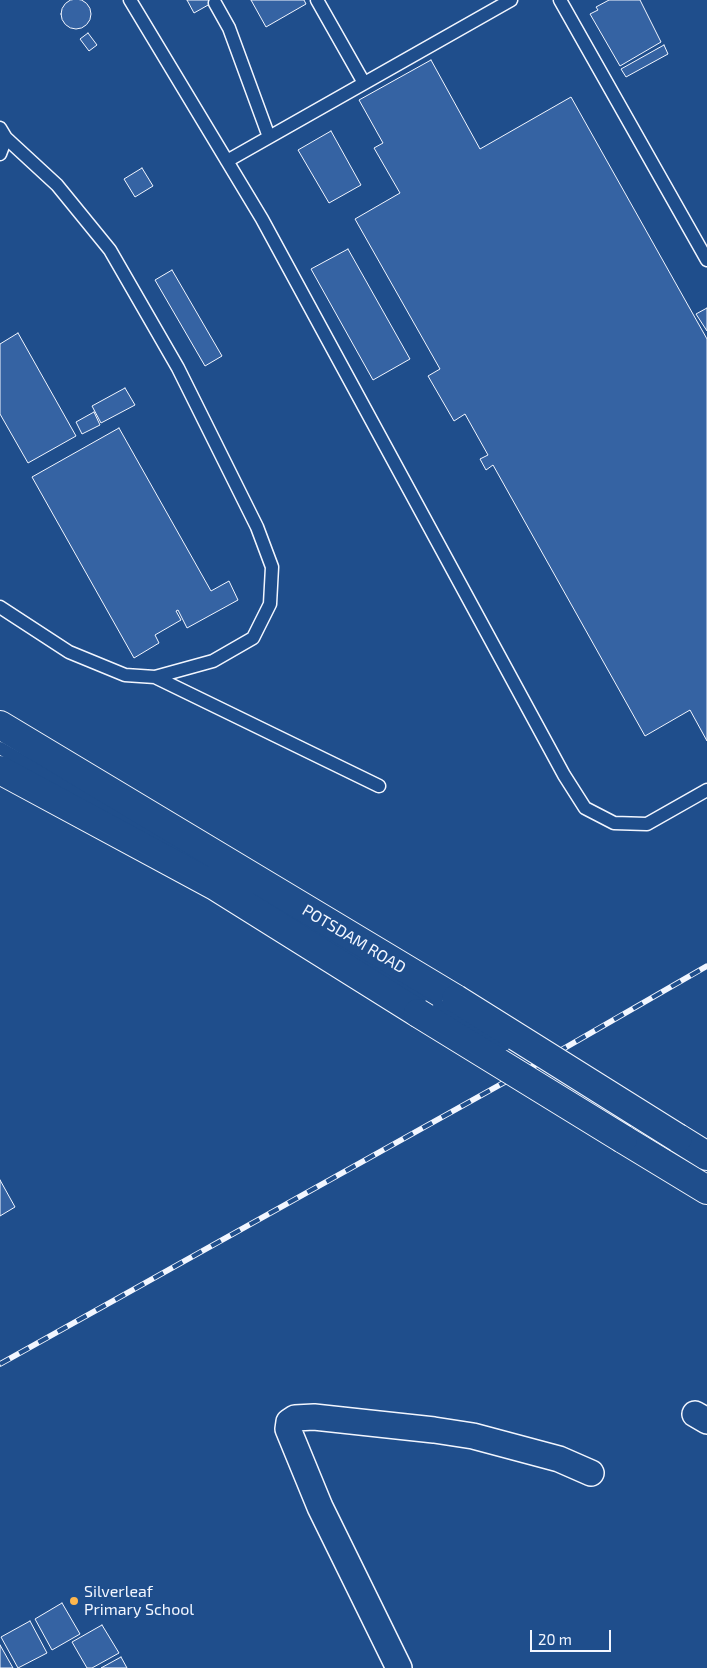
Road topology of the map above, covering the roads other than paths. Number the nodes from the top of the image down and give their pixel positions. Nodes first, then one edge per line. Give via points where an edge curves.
1 (130, 0) edge
2 (317, 0) edge
3 (511, 0) edge
4 (560, 0) edge
5 (214, 3) dead end
6 (364, 83) junction
7 (3, 133) edge
8 (269, 137) junction
9 (0, 154) edge
10 (227, 161) junction
11 (707, 260) edge
12 (0, 607) edge
13 (155, 677) junction
14 (0, 725) edge
15 (0, 748) edge
16 (0, 770) edge
17 (379, 786) dead end
18 (707, 790) edge
19 (438, 1006) junction
20 (512, 1050) dead end
21 (529, 1060) dead end
22 (671, 1140) junction
23 (707, 1156) edge
24 (707, 1170) edge
25 (707, 1190) edge
26 (591, 1473) dead end
27 (399, 1668) edge

1 - 10 lane
2 - 6 lane
3 - 6 lane
4 - 11 lane
5 - 8 lane via 229,28
6 - 8 lane
7 - 9 lane
7 - 13 lane via 57,185 110,250 178,368 257,527 272,567 270,604 253,638 213,661
8 - 10 lane
10 - 18 lane via 262,219 559,766 585,808 614,822 646,824
12 - 13 lane via 69,652 125,675
13 - 17 lane
14 - 19 main road, POTSDAM ROAD
15 - 19 lane via 238,884
16 - 19 main road, POTSDAM ROAD
19 - 20 lane, bridge
19 - 22 main road, POTSDAM ROAD, bridge
19 - 25 main road, POTSDAM ROAD, bridge via 623,1138
21 - 22 lane
22 - 23 main road, POTSDAM ROAD
22 - 24 lane
26 - 27 street via 559,1459 506,1444 434,1430 314,1418 295,1418 289,1422 288,1429 320,1507

